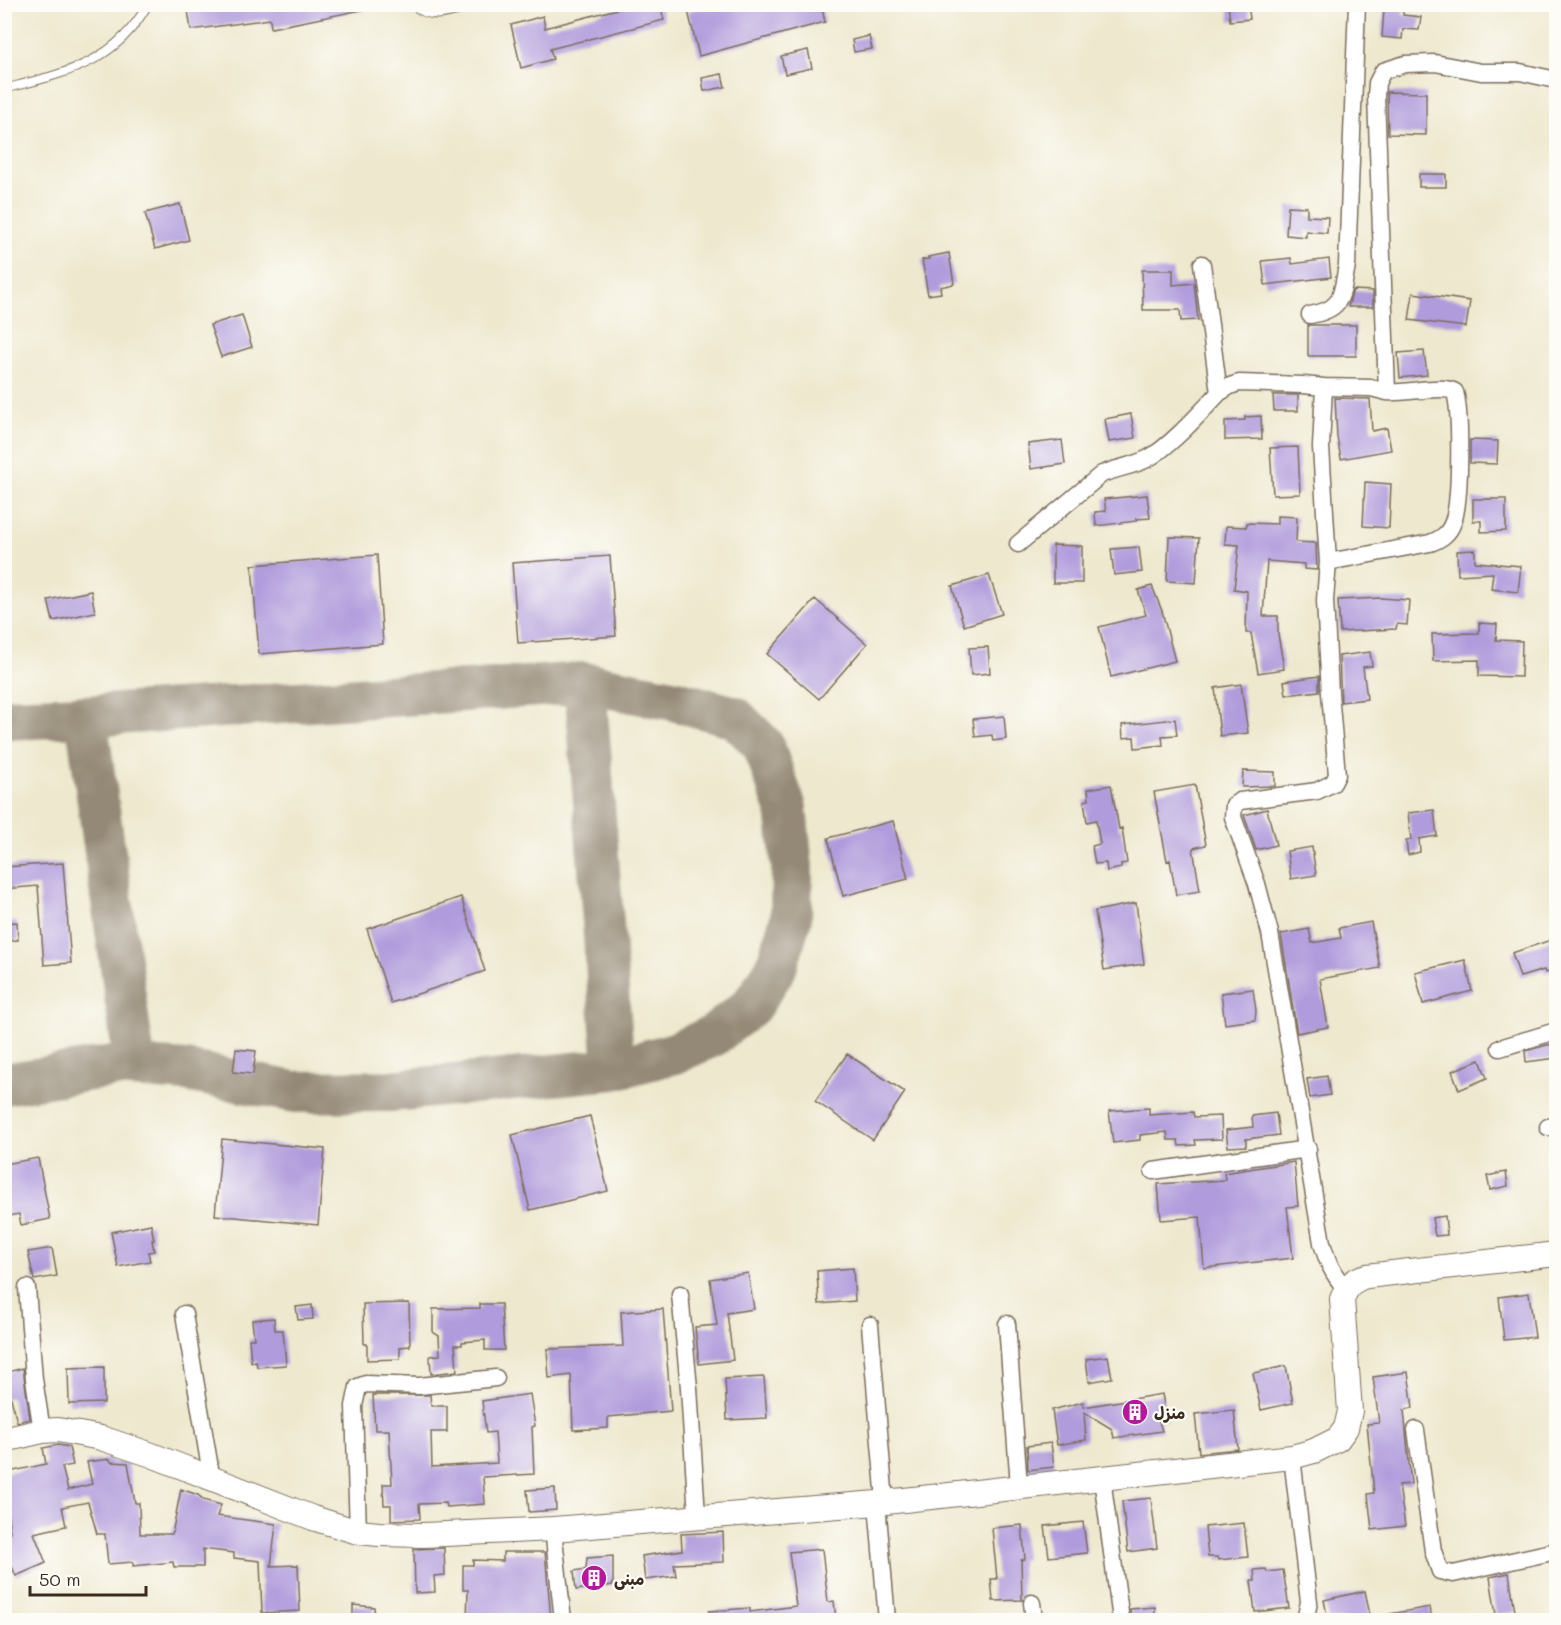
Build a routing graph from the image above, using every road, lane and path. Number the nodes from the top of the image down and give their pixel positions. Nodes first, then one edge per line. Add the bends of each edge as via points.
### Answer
1 (148, 4) edge
2 (413, 4) edge
3 (480, 4) edge
4 (1357, 4) edge
5 (1557, 80) edge
6 (4, 89) edge
7 (1203, 264) dead end
8 (1310, 315) dead end
9 (1324, 387) junction
10 (1387, 392) junction
11 (1219, 393) junction
12 (1018, 544) dead end
13 (1328, 562) junction
14 (1557, 1031) edge
15 (1500, 1048) dead end
16 (1308, 1149) junction
17 (1153, 1171) dead end
18 (1557, 1254) edge
19 (27, 1288) dead end
20 (1346, 1289) junction
21 (680, 1294) dead end
22 (184, 1314) dead end
23 (1007, 1324) dead end
24 (870, 1325) dead end
25 (496, 1378) dead end
26 (1416, 1430) dead end
27 (42, 1431) junction
28 (4, 1440) edge
29 (1292, 1457) junction
30 (1102, 1478) junction
31 (212, 1480) junction
32 (1019, 1486) junction
33 (881, 1502) junction
34 (697, 1516) junction
35 (553, 1528) junction
36 (358, 1532) junction
37 (1557, 1551) edge
38 (1032, 1602) dead end
39 (563, 1620) edge
40 (887, 1620) edge
41 (1034, 1620) edge
42 (1121, 1620) edge
43 (1303, 1620) edge

1 - 6 lane via 125,37 97,58 65,73
2 - 3 lane via 432,16
4 - 8 street via 1347,265 1341,297 1328,312
5 - 10 street via 1435,63 1395,66 1379,77 1376,96
7 - 11 street
9 - 10 street
9 - 11 street via 1239,383
9 - 13 street via 1321,447
10 - 13 street via 1455,392 1459,467 1454,521 1442,538 1430,543
11 - 12 street via 1157,453 1134,465 1102,474
13 - 16 street via 1325,600 1337,775 1333,783 1317,791 1240,801 1232,810 1270,933
14 - 15 street
16 - 17 street
16 - 20 street via 1322,1243 1327,1261
18 - 20 main road via 1367,1276 1354,1280
19 - 27 street
20 - 29 main road via 1341,1306 1350,1420 1338,1438
21 - 34 street
22 - 31 street
23 - 32 street
24 - 33 street
25 - 36 street via 358,1387 354,1406
26 - 37 street via 1433,1551 1440,1571 1453,1574
27 - 28 main road
27 - 31 main road via 101,1438
29 - 30 main road
29 - 43 street via 1308,1602
30 - 32 main road
30 - 42 street
31 - 36 main road
32 - 33 main road
33 - 34 main road
33 - 40 street
34 - 35 main road
35 - 36 main road via 423,1535
35 - 39 street
38 - 41 street

